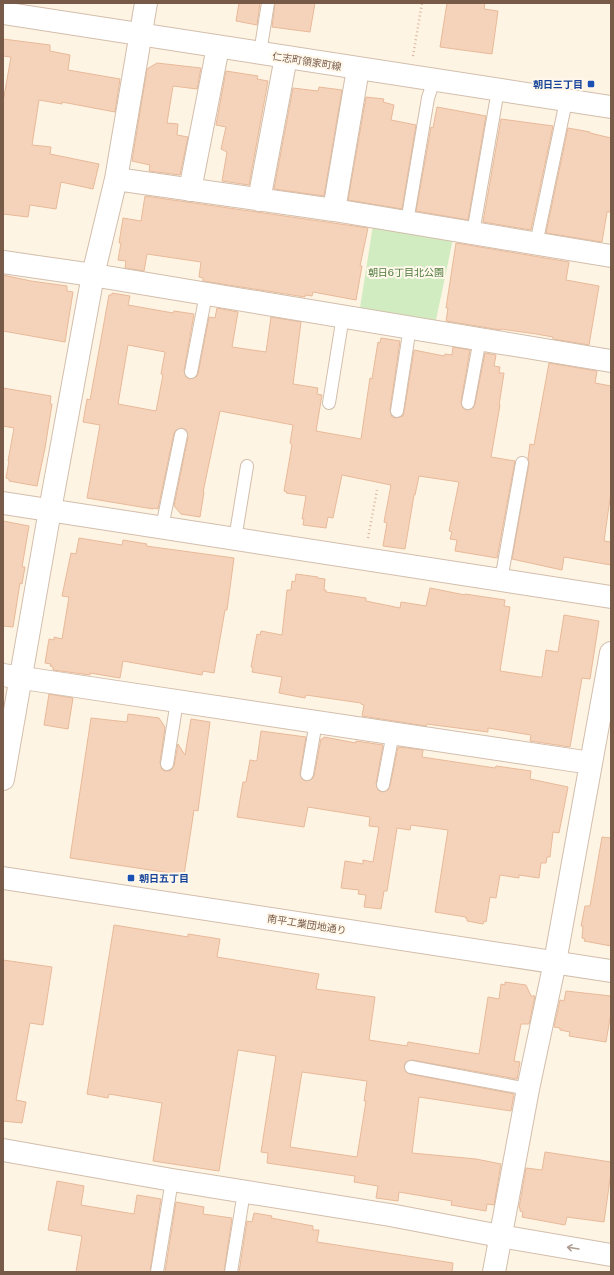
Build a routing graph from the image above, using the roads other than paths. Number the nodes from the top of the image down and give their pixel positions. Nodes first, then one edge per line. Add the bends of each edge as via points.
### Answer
1 (146, 3) edge
2 (268, 3) edge
3 (3, 13) edge
4 (140, 35) junction
5 (218, 47) junction
6 (260, 53) junction
7 (286, 57) junction
8 (358, 68) junction
9 (434, 80) junction
10 (498, 90) junction
11 (566, 101) junction
12 (611, 107) edge
13 (116, 179) junction
14 (190, 190) junction
15 (259, 200) junction
16 (334, 210) junction
17 (407, 222) junction
18 (473, 233) junction
19 (536, 244) junction
20 (611, 256) edge
21 (3, 262) edge
22 (93, 275) junction
23 (206, 294) junction
24 (343, 316) junction
25 (410, 327) junction
26 (480, 339) junction
27 (611, 361) edge
28 (191, 372) dead end
29 (329, 403) dead end
30 (468, 403) dead end
31 (397, 411) dead end
32 (181, 435) dead end
33 (522, 463) dead end
34 (247, 466) dead end
35 (3, 503) edge
36 (50, 510) junction
37 (162, 527) junction
38 (234, 539) junction
39 (501, 580) junction
40 (611, 597) edge
41 (611, 653) edge
42 (12, 676) edge
43 (177, 701) junction
44 (316, 722) junction
45 (393, 733) junction
46 (591, 763) junction
47 (167, 764) dead end
48 (307, 774) dead end
49 (3, 779) edge
50 (383, 785) dead end
51 (3, 878) edge
52 (555, 962) junction
53 (611, 971) edge
54 (411, 1067) dead end
55 (528, 1089) junction
56 (3, 1150) edge
57 (172, 1180) junction
58 (244, 1192) junction
59 (500, 1236) junction
60 (611, 1255) edge
61 (157, 1272) edge
62 (231, 1272) edge
63 (494, 1272) edge

1 - 4 street
2 - 6 lane
3 - 4 street, 仁志町領家町線
4 - 5 street, 仁志町領家町線
4 - 13 street
5 - 6 street, 仁志町領家町線
5 - 14 street
6 - 7 street, 仁志町領家町線
7 - 8 street, 仁志町領家町線
7 - 15 street
8 - 9 street, 仁志町領家町線
8 - 16 street
9 - 10 street, 仁志町領家町線
9 - 17 lane via 428,98
10 - 11 street, 仁志町領家町線
10 - 18 lane
11 - 12 street, 仁志町領家町線
11 - 19 lane
13 - 14 street
13 - 22 street
14 - 15 street
15 - 16 street
16 - 17 street
17 - 18 street
18 - 19 street
19 - 20 street
21 - 22 street
22 - 23 street
22 - 36 street
23 - 24 street
23 - 28 lane
24 - 25 street
24 - 29 lane
25 - 26 street
25 - 31 lane
26 - 27 street
26 - 30 lane
32 - 37 lane
33 - 39 lane
34 - 38 lane
35 - 36 street
36 - 37 street
36 - 42 street
37 - 38 street
38 - 39 street
39 - 40 street
41 - 46 street
42 - 43 street
42 - 49 street
43 - 44 street
43 - 47 lane
44 - 45 street
44 - 48 lane
45 - 46 street
45 - 50 lane
46 - 52 street
51 - 52 street, 南平工業団地通り
52 - 53 street, 南平工業団地通り
52 - 55 street
54 - 55 lane
55 - 59 street
56 - 57 street
57 - 58 street
57 - 61 lane
58 - 59 street
58 - 62 lane
60 -> 59 street
59 - 63 street

